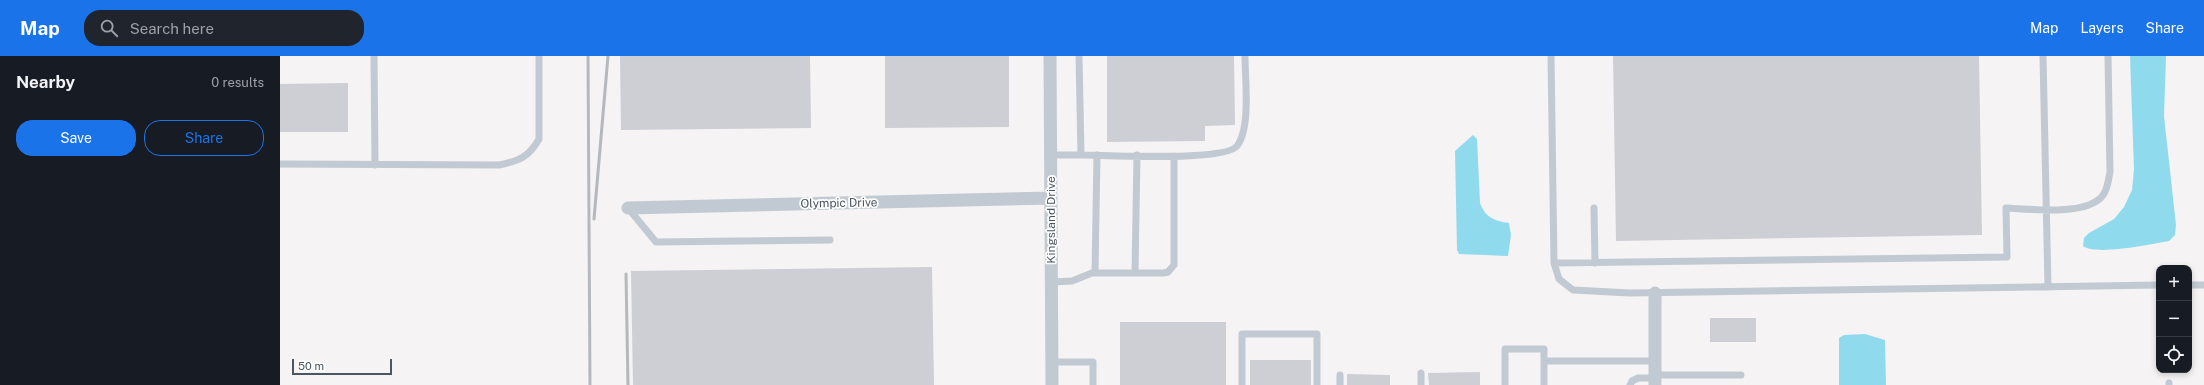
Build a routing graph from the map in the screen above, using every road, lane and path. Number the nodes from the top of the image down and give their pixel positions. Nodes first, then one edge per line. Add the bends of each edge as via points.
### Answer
1 (374, 56) edge
2 (540, 56) edge
3 (1050, 56) edge
4 (1079, 56) edge
5 (1245, 56) edge
6 (1551, 56) edge
7 (2043, 56) edge
8 (2108, 56) edge
9 (1051, 155) junction
10 (1081, 155) junction
11 (1097, 155) junction
12 (1137, 155) junction
13 (1174, 156) junction
14 (280, 164) edge
15 (375, 165) junction
16 (1051, 198) junction
17 (628, 208) joint
18 (1594, 208) dead end
19 (2046, 209) junction
20 (830, 240) dead end
21 (1554, 263) junction
22 (1595, 263) junction
23 (1095, 273) junction
24 (1135, 273) junction
25 (1052, 282) junction
26 (2192, 285) edge
27 (2204, 285) edge
28 (2156, 286) edge
29 (2048, 287) junction
30 (1655, 293) junction
31 (1544, 361) junction
32 (1655, 361) junction
33 (1052, 362) junction
34 (1421, 373) dead end
35 (1340, 374) dead end
36 (1741, 375) dead end
37 (1655, 379) edge
38 (1052, 385) edge
39 (1093, 385) edge
40 (1242, 385) edge
41 (1317, 385) edge
42 (1340, 385) edge
43 (1421, 385) edge
44 (1505, 385) edge
45 (1544, 385) edge
46 (1630, 385) edge

1 - 15 lane
2 - 15 lane via 539,139 533,151 517,161 499,165
3 - 9 street, Kingsland Drive
4 - 10 lane
5 - 13 lane via 1245,129 1237,147 1225,153
6 - 21 lane
7 - 19 lane
8 - 19 lane via 2110,172 2106,189 2099,200 2087,206
9 - 10 lane
9 - 16 street, Kingsland Drive
10 - 11 lane
11 - 12 lane
11 - 23 lane
12 - 13 lane
12 - 24 lane
13 - 24 lane via 1174,265 1164,273
14 - 15 lane
16 - 17 street, Olympic Drive
16 - 25 street, Kingsland Drive
17 - 20 lane via 656,242
18 - 22 lane
19 - 22 lane via 2006,208 2007,257
19 - 29 lane
21 - 22 lane
21 - 30 lane via 1559,279 1573,290
23 - 24 lane
23 - 25 lane via 1072,281
25 - 33 street, Kingsland Drive
26 - 27 lane
28 - 29 lane
29 - 30 lane
30 - 32 street
31 - 32 lane
31 - 44 lane via 1544,349 1505,349
31 - 45 lane
32 - 37 street
33 - 38 street, Kingsland Drive
33 - 39 lane via 1093,362
34 - 43 lane
35 - 42 lane
36 - 37 lane
37 - 46 lane via 1638,378
40 - 41 lane via 1242,334 1317,334

